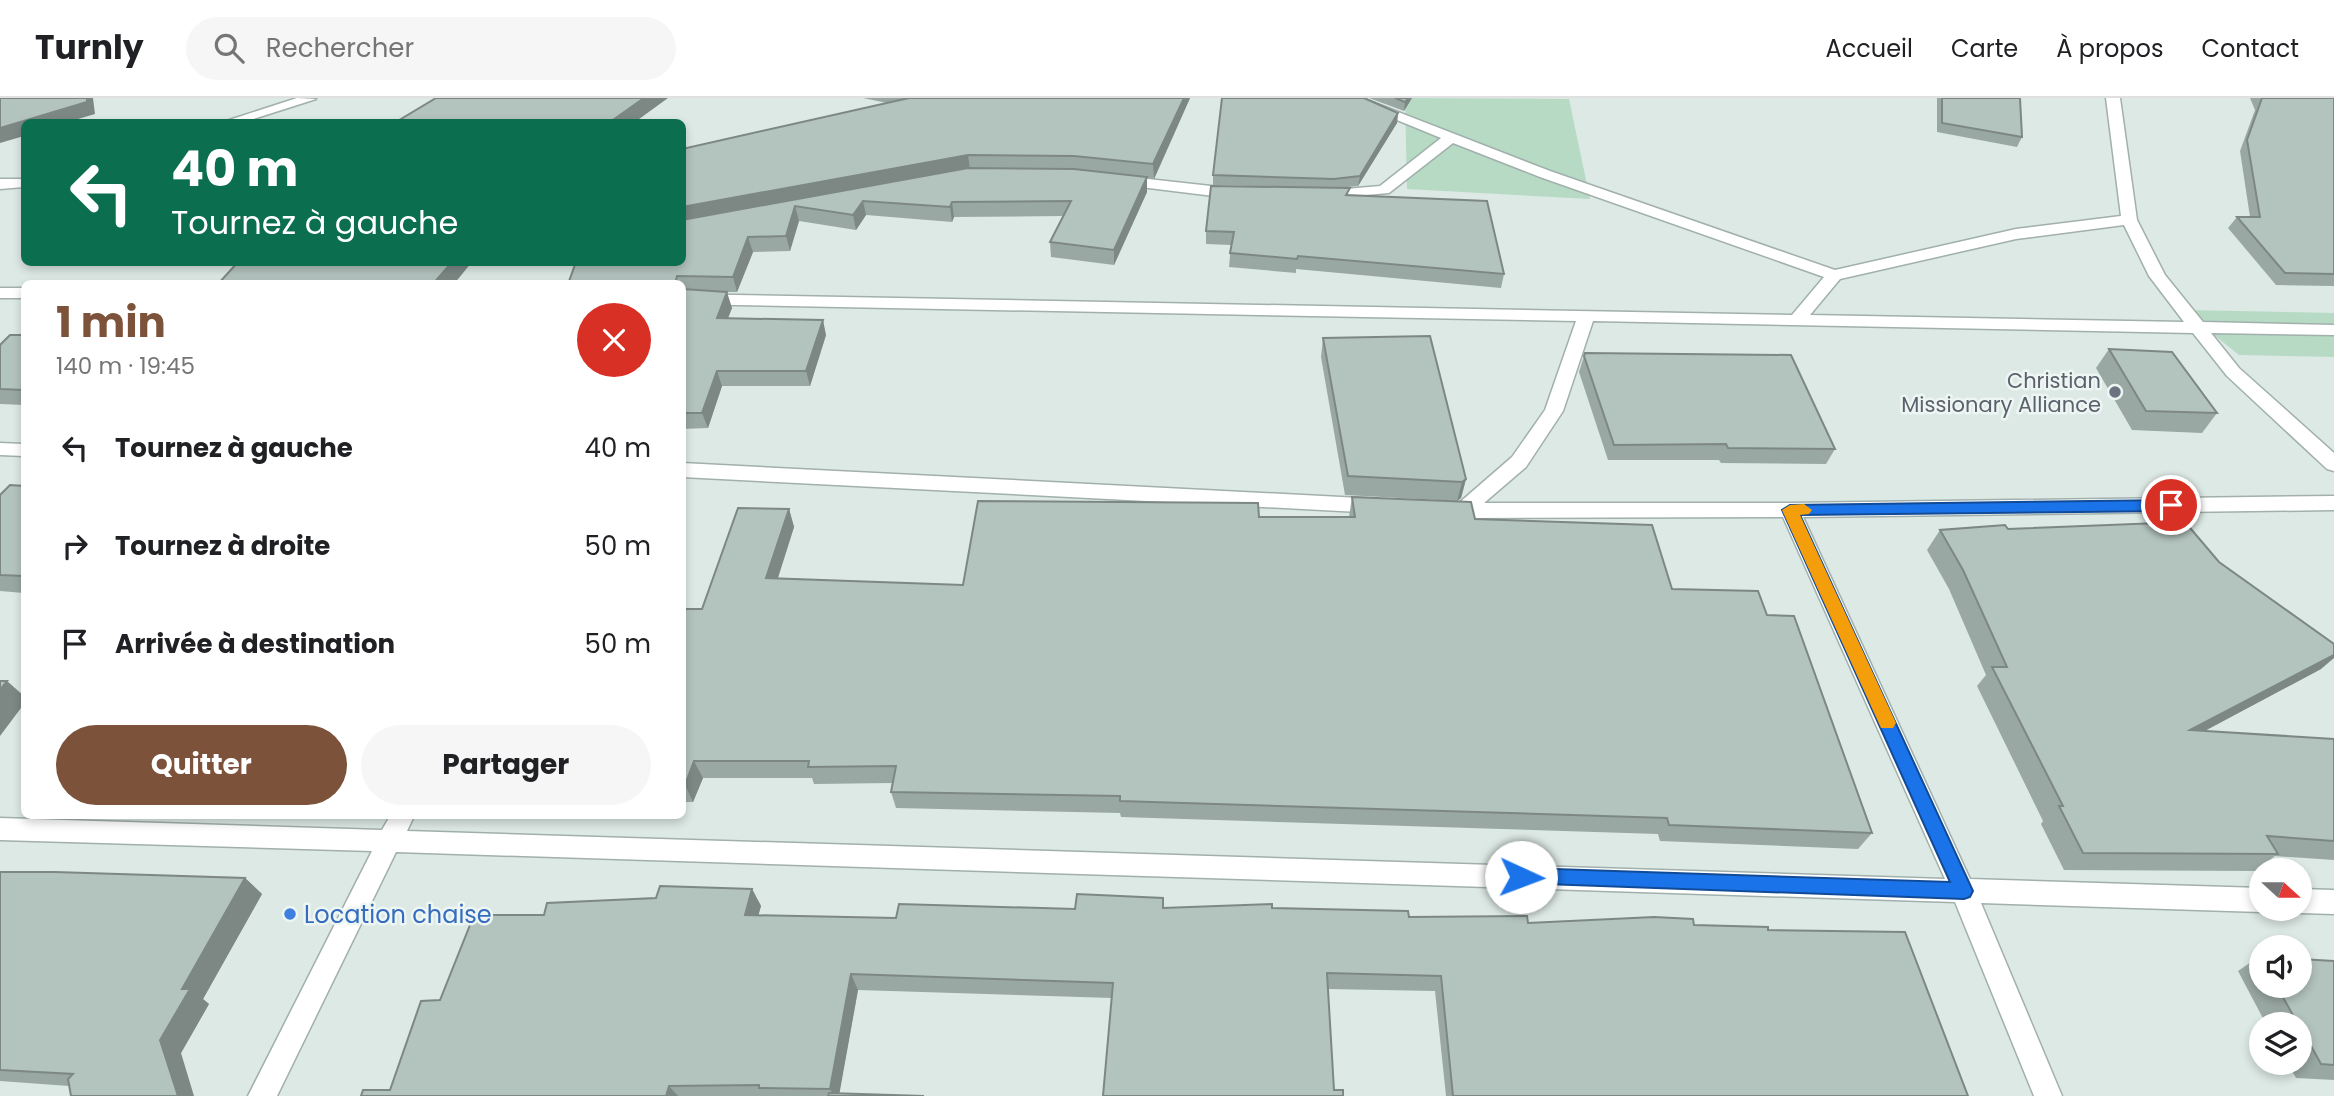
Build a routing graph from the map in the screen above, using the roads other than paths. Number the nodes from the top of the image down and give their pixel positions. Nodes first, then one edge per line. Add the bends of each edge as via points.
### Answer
1 (1350, 98) edge
2 (2113, 98) edge
3 (309, 99) edge
4 (240, 119) edge
5 (1450, 138) junction
6 (1101, 180) edge
7 (21, 183) edge
8 (0, 184) edge
9 (1255, 195) edge
10 (1307, 196) edge
11 (2129, 220) junction
12 (1834, 275) junction
13 (0, 293) edge
14 (21, 293) edge
15 (686, 299) edge
16 (1586, 318) junction
17 (1796, 321) junction
18 (2200, 329) junction
19 (2334, 330) edge
20 (0, 449) edge
21 (21, 450) edge
22 (2334, 464) edge
23 (686, 470) edge
24 (2334, 503) edge
25 (1392, 507) edge
26 (1420, 509) edge
27 (1790, 510) junction
28 (1462, 511) junction
29 (400, 819) edge
30 (0, 829) edge
31 (389, 841) junction
32 (1964, 891) junction
33 (2249, 900) edge
34 (2312, 901) edge
35 (2334, 902) edge
36 (262, 1096) edge
37 (2048, 1096) edge

1 - 5 street
2 - 11 street
3 - 4 street
5 - 10 street via 1384,190
5 - 12 street
6 - 9 street
7 - 8 street
11 - 12 street via 2016,234
11 - 18 street via 2157,276
12 - 17 street
13 - 14 street
15 - 16 street
16 - 17 street
16 - 28 street via 1554,411 1519,462
17 - 18 street
18 - 19 street
18 - 22 street via 2233,372
20 - 21 street
23 - 25 street
24 - 27 street
26 - 28 street
27 - 28 street
27 - 32 street
29 - 31 street
30 - 31 street
31 - 32 street
31 - 36 street
32 - 33 street
32 - 37 street
34 - 35 street

